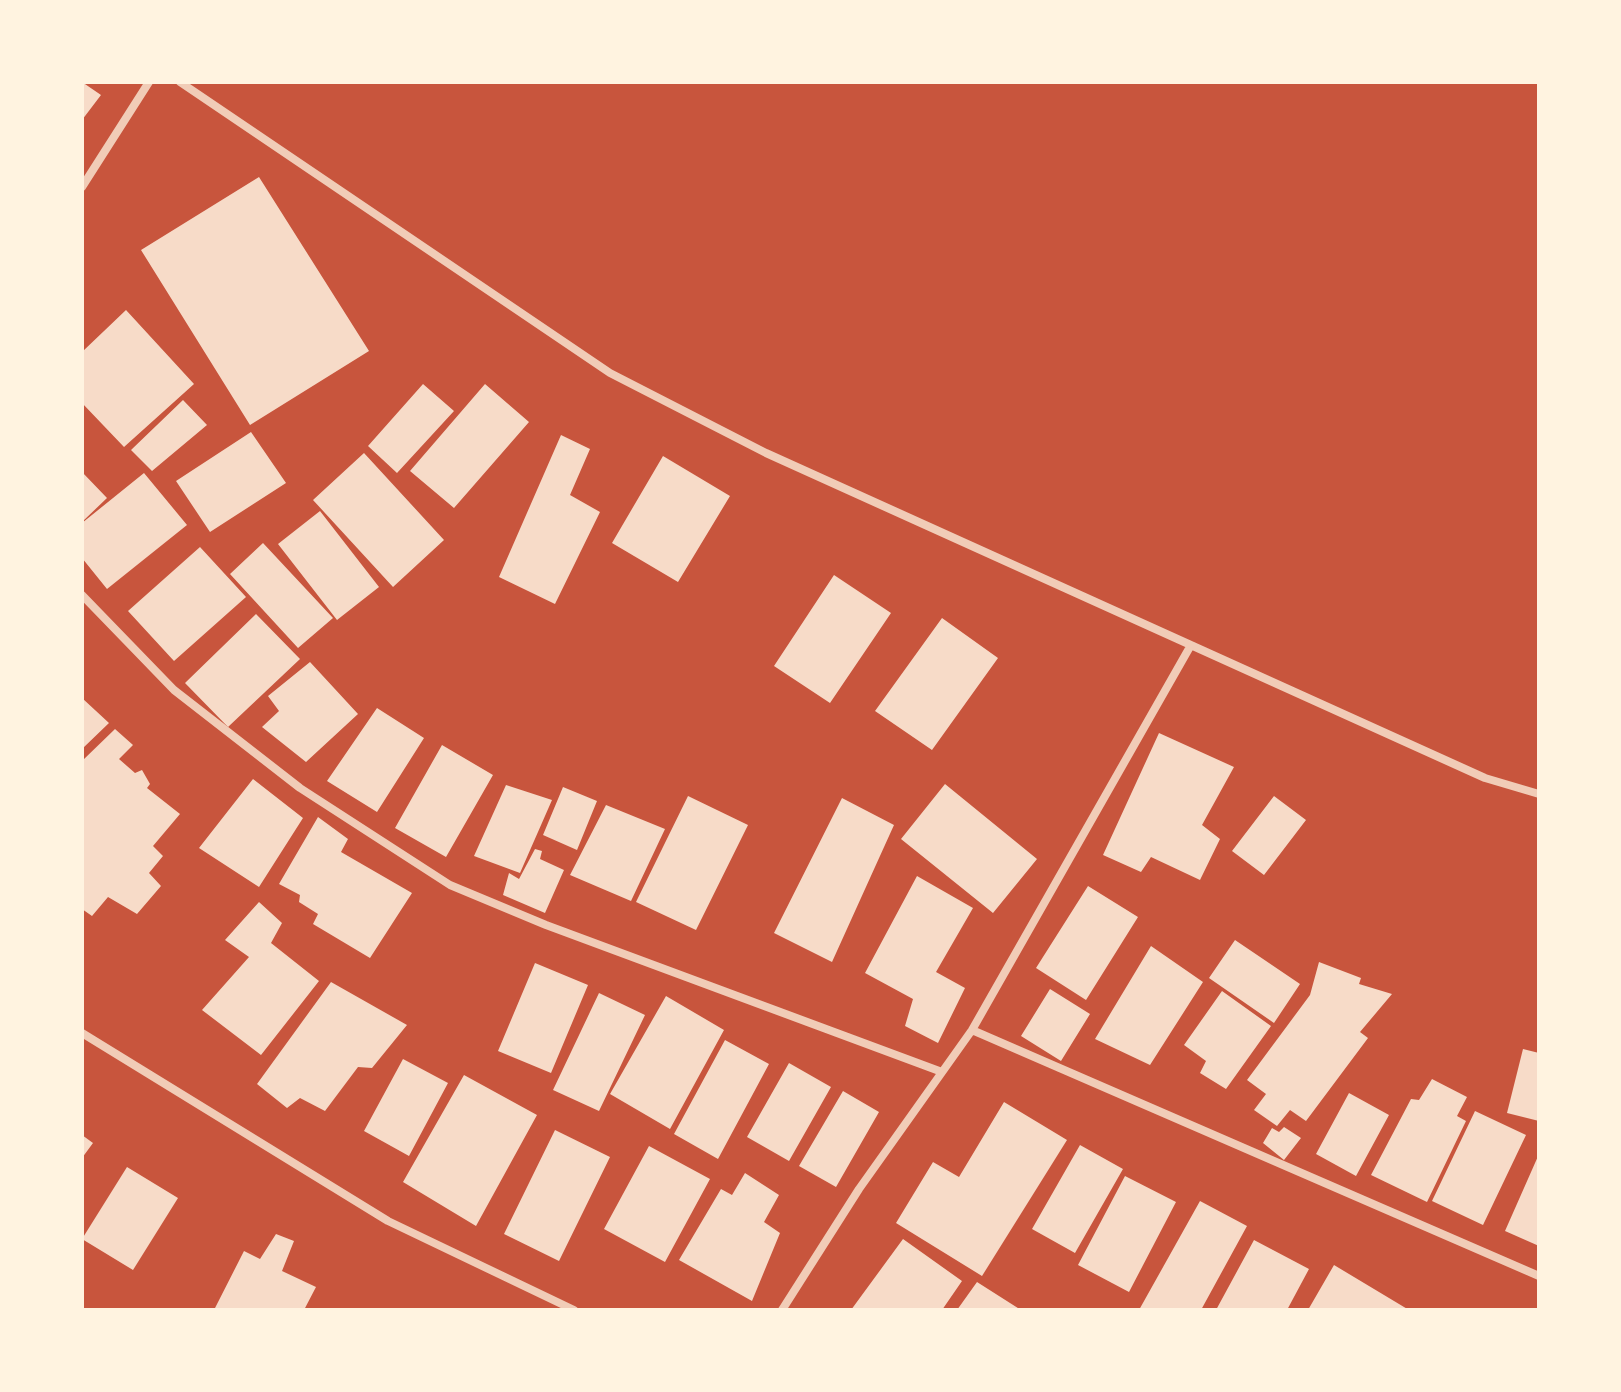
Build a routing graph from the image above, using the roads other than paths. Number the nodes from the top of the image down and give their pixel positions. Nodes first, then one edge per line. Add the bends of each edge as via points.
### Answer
1 (149, 82) edge
2 (180, 82) edge
3 (82, 187) edge
4 (82, 595) edge
5 (1191, 645) junction
6 (1539, 794) edge
7 (972, 1030) junction
8 (82, 1033) edge
9 (942, 1072) junction
10 (1539, 1276) edge
11 (574, 1310) edge
12 (782, 1310) edge

1 - 3 street
2 - 5 street via 610,373 766,453
4 - 9 street via 174,690 300,788 450,885
5 - 6 street via 1485,778
5 - 7 street
7 - 9 street
7 - 10 street
8 - 11 street via 388,1221
9 - 12 street

